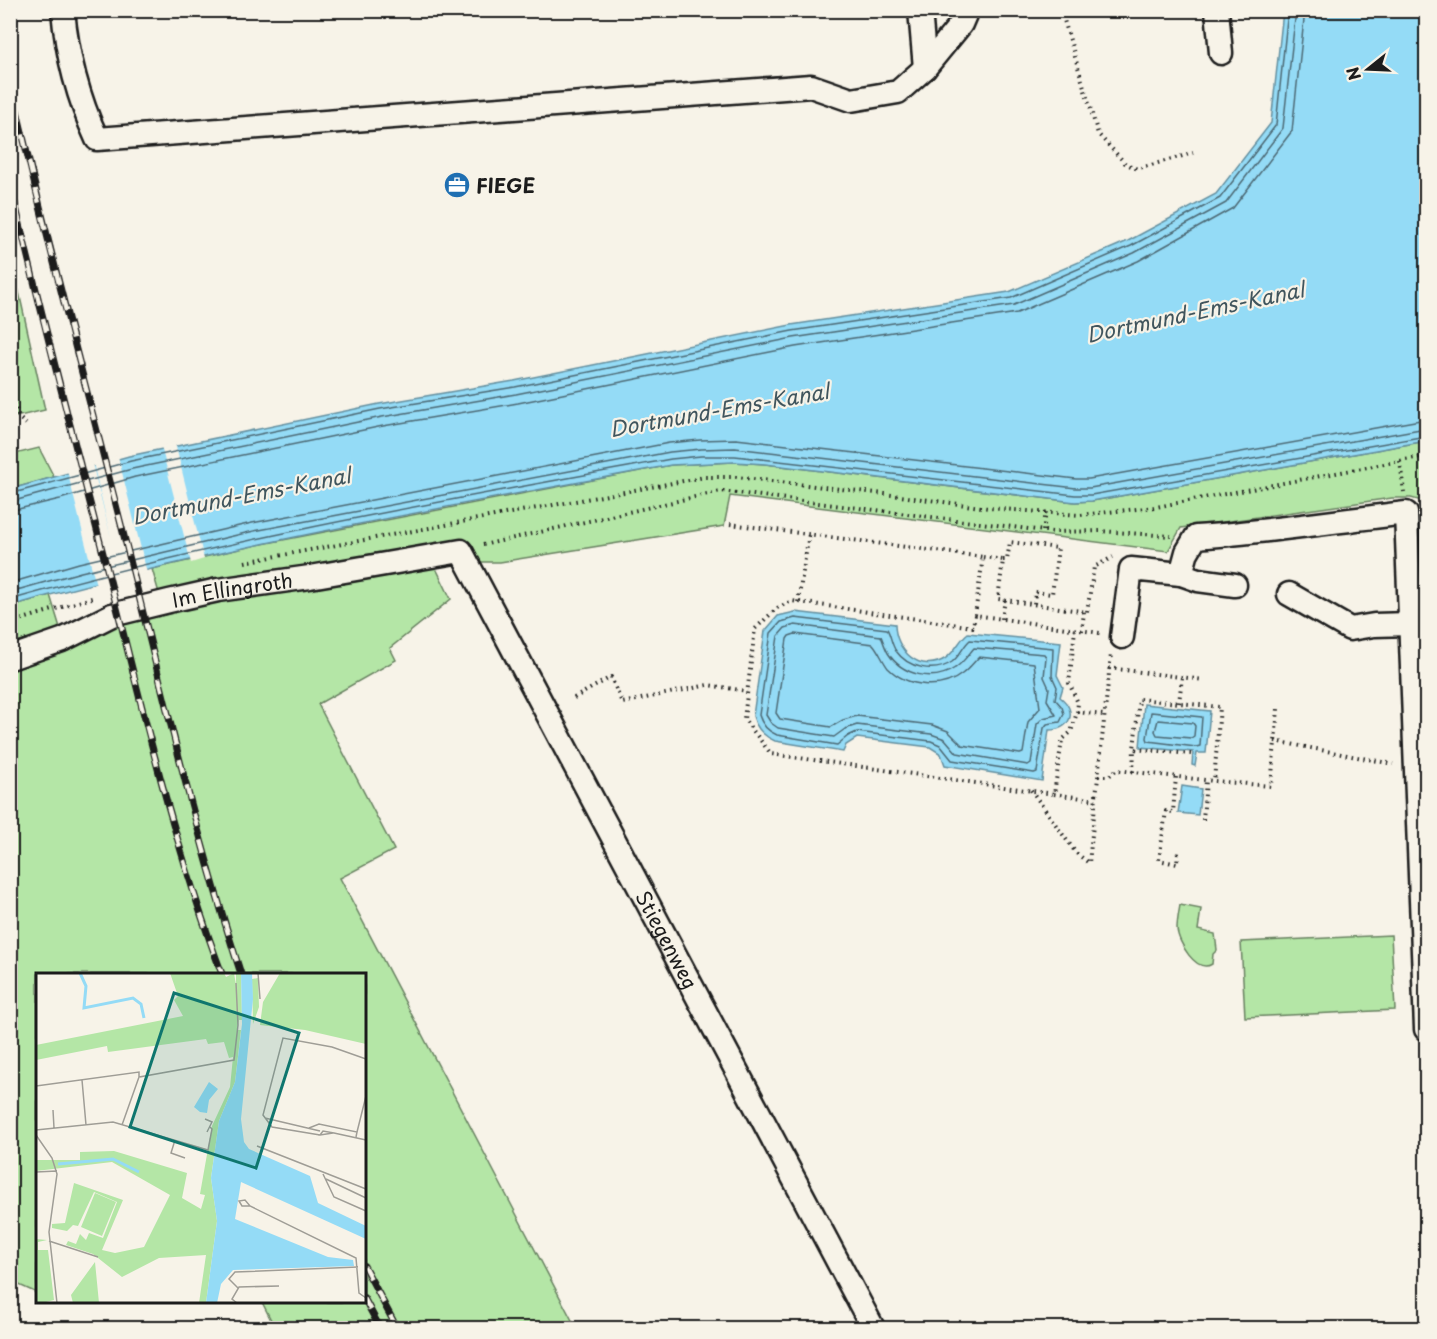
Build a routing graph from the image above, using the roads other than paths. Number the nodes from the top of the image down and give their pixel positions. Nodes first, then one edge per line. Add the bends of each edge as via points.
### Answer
1 (63, 10) edge
2 (920, 10) edge
3 (967, 10) edge
4 (1217, 10) edge
5 (1221, 53) dead end
6 (925, 68) junction
7 (461, 550) joint
8 (1181, 574) junction
9 (1235, 585) dead end
10 (1289, 594) dead end
11 (1410, 619) junction
12 (1117, 641) road end
13 (10, 658) edge
14 (1423, 864) edge
15 (1426, 1029) edge
16 (873, 1329) edge

1 - 6 street via 66,45 84,111 97,139 811,86 851,100 898,92
2 - 6 street
3 - 6 street via 961,24
4 - 5 street
7 - 13 street, Im Ellingroth via 169,601 112,615 62,640
7 - 16 street, Stiegenweg
8 - 9 street
8 - 11 street via 1196,537 1407,513
8 - 12 street via 1131,569
10 - 11 street via 1350,629
11 - 14 street
14 - 15 street

